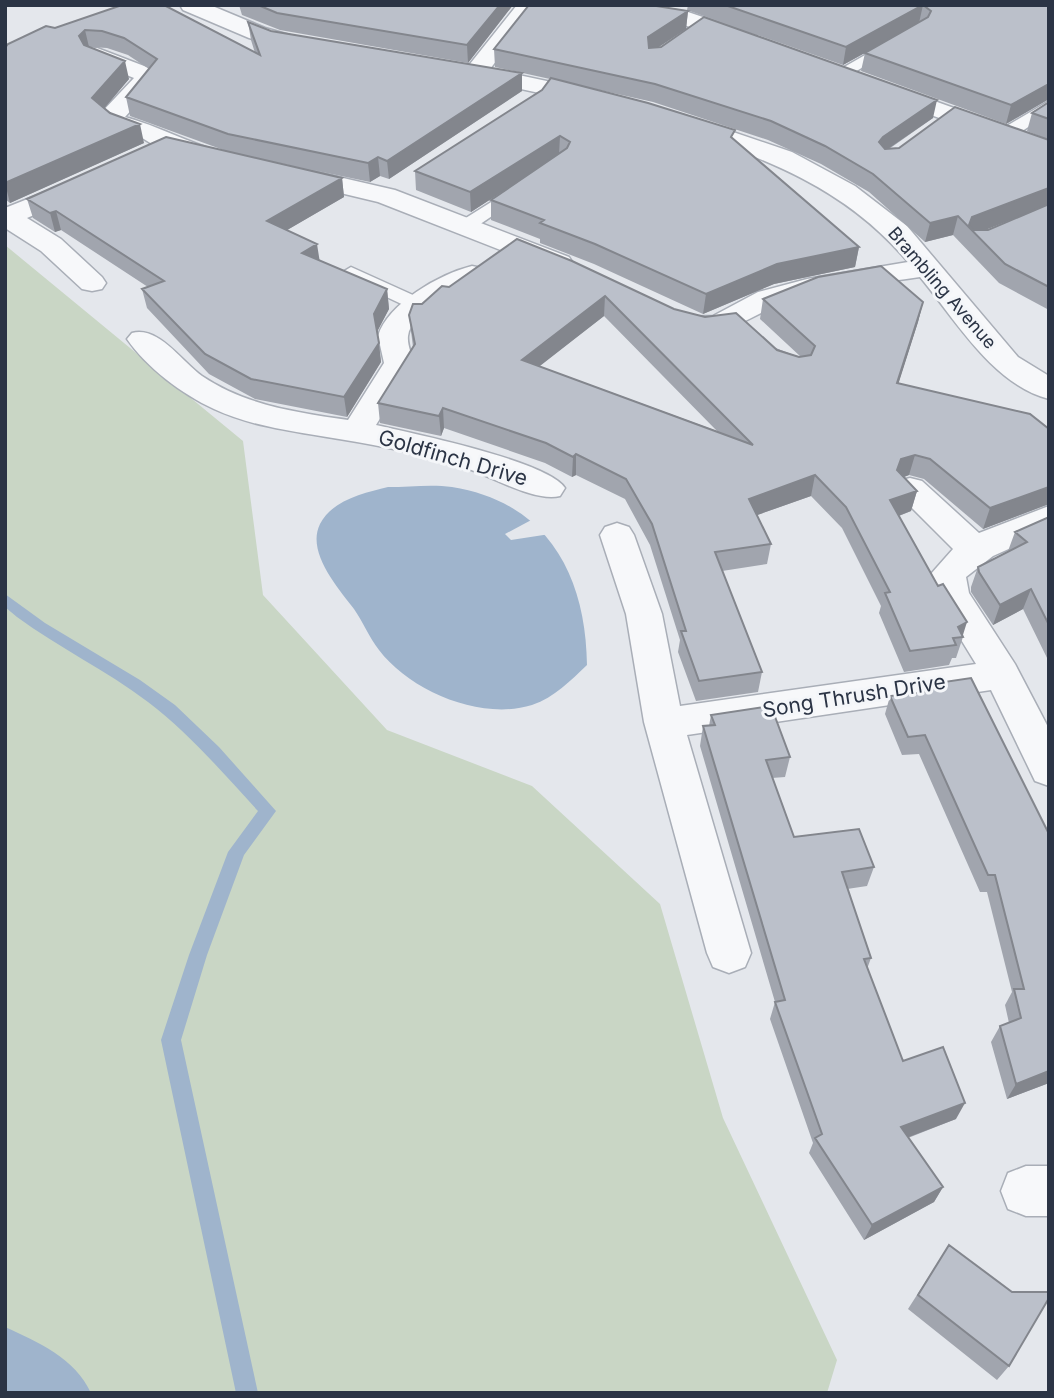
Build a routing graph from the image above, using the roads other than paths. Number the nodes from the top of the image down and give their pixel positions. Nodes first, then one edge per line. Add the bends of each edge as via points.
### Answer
1 (191, 5) edge
2 (528, 5) edge
3 (592, 5) edge
4 (687, 19) edge
5 (907, 35) edge
6 (319, 48) edge
7 (769, 48) edge
8 (97, 55) edge
9 (817, 66) edge
10 (451, 67) edge
11 (477, 72) junction
12 (840, 75) junction
13 (545, 86) junction
14 (613, 102) edge
15 (525, 105) edge
16 (1049, 106) edge
17 (658, 114) edge
18 (951, 114) junction
19 (930, 130) edge
20 (1006, 134) junction
21 (169, 144) junction
22 (1049, 151) edge
23 (141, 156) edge
24 (412, 176) dead end
25 (536, 178) edge
26 (97, 179) edge
27 (386, 196) junction
28 (6, 216) edge
29 (467, 226) junction
30 (514, 245) junction
31 (927, 268) junction
32 (583, 272) edge
33 (351, 273) edge
34 (92, 283) dead end
35 (417, 304) junction
36 (671, 316) edge
37 (142, 339) dead end
38 (1049, 390) edge
39 (356, 432) junction
40 (548, 488) dead end
41 (910, 489) edge
42 (1049, 517) edge
43 (617, 535) dead end
44 (976, 550) junction
45 (1002, 674) junction
46 (664, 722) junction
47 (1048, 768) edge
48 (729, 953) dead end

1 - 6 street via 274,39
2 - 11 street
3 - 4 street
4 - 7 street
5 - 12 lane
8 - 21 street via 147,79 116,108 111,115 116,122 148,131
9 - 12 street
10 - 11 street
11 - 13 street
12 - 18 street
13 - 14 street
13 - 15 street
16 - 20 lane
17 - 31 street, Brambling Avenue via 738,139 814,173 897,232
18 - 19 lane
18 - 20 street
20 - 22 street
21 - 23 street
21 - 27 street
24 - 27 street
25 - 29 lane
26 - 28 street
27 - 29 street
28 - 34 street via 51,245
29 - 30 street
30 - 32 street
30 - 35 street, Goldfinch Drive
31 - 36 street via 840,281 766,299 747,326 703,326
31 - 38 street, Brambling Avenue via 1007,363
33 - 35 lane
35 - 39 street, Goldfinch Drive via 399,318 393,335 399,363
37 - 39 street, Goldfinch Drive via 171,369 236,407 275,419
39 - 40 street, Goldfinch Drive via 505,470
41 - 44 street
42 - 44 street
43 - 46 street via 643,614
44 - 45 street via 958,561 948,575 951,594
45 - 46 street, Song Thrush Drive via 711,719
45 - 47 street
46 - 48 street

